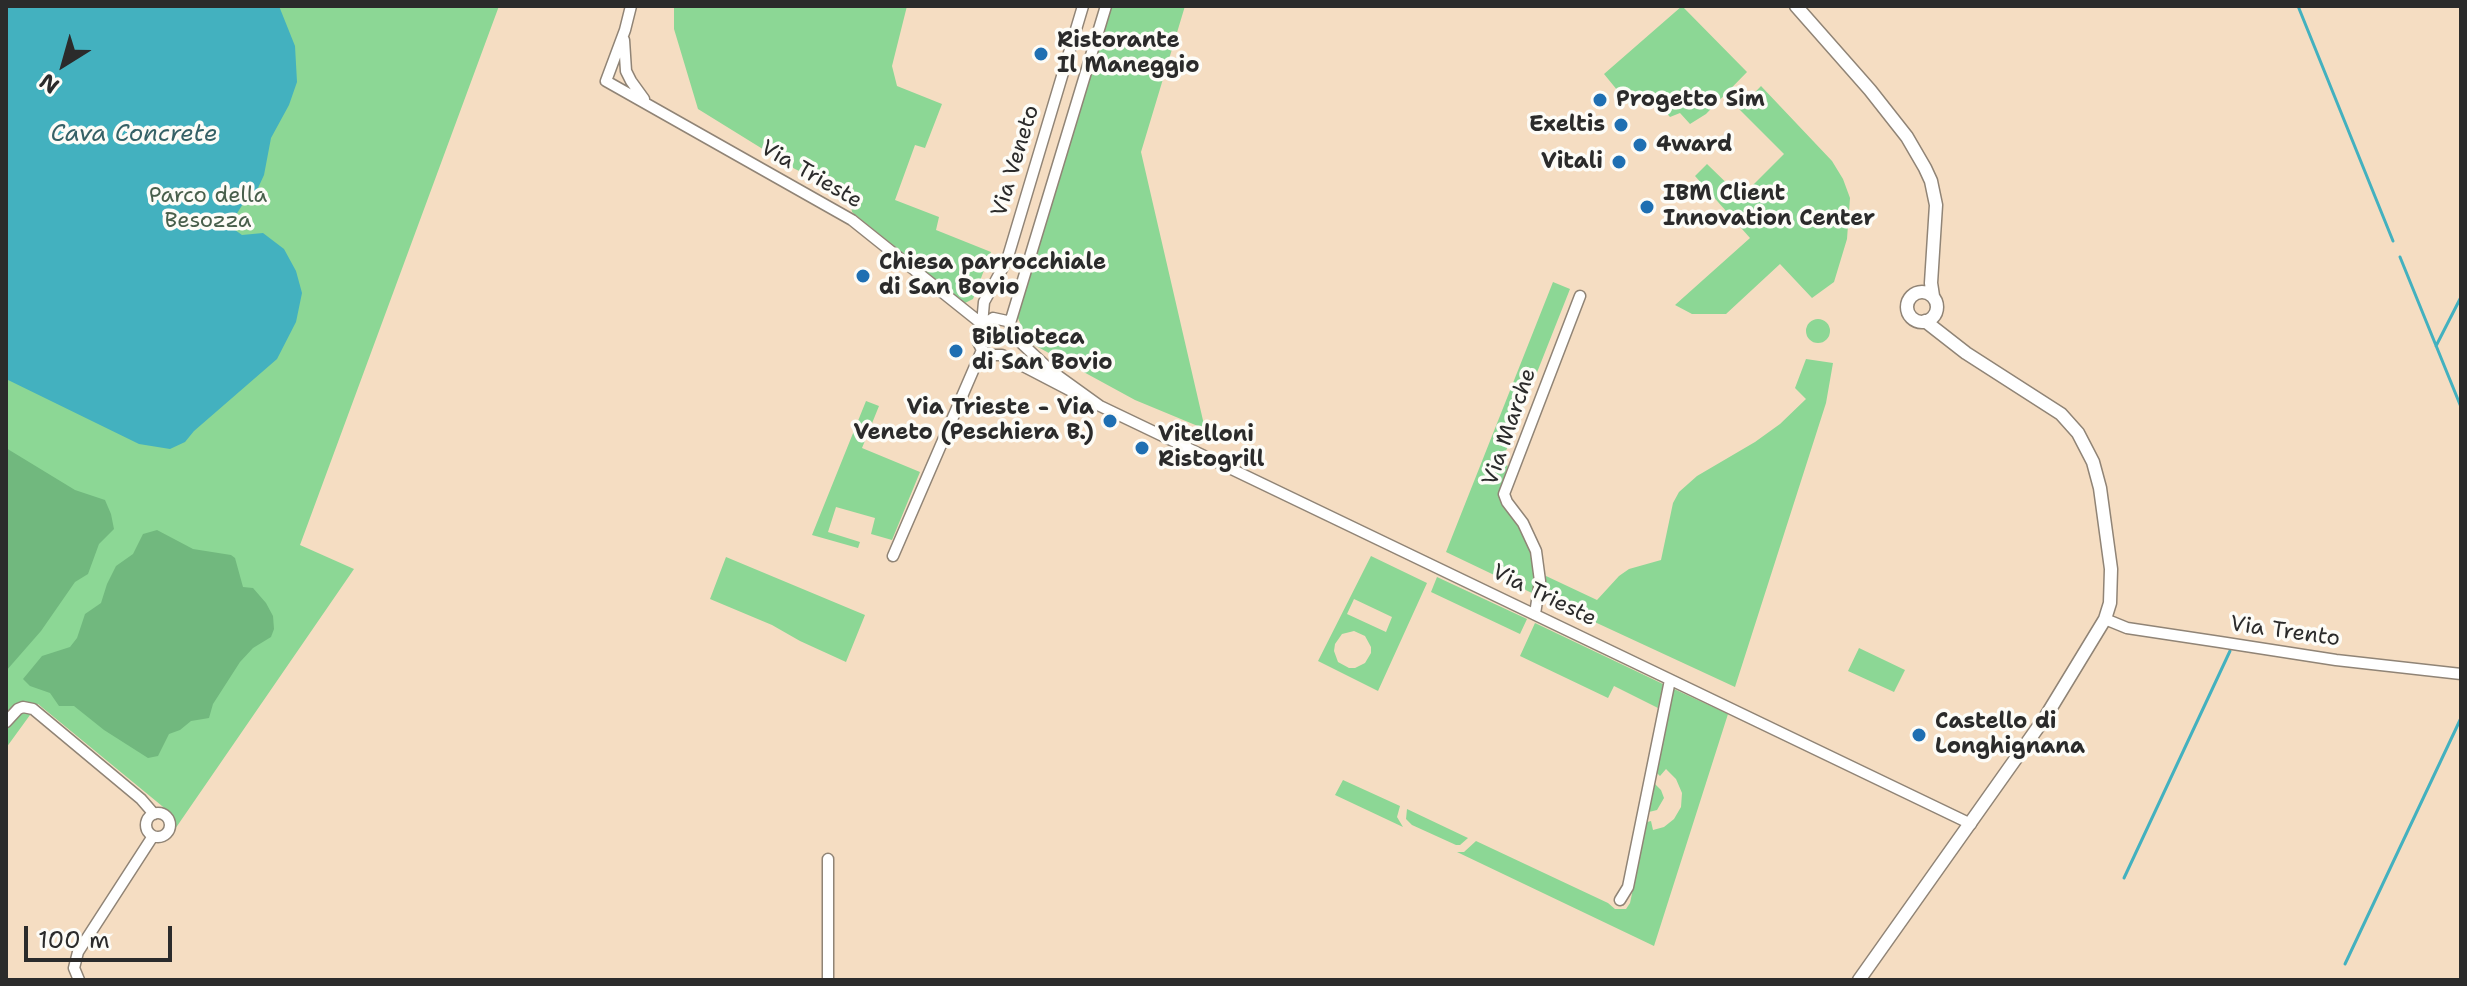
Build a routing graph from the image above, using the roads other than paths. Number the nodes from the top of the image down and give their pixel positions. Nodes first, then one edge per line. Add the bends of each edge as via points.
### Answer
1 (631, 6) edge
2 (1083, 6) edge
3 (1106, 6) edge
4 (1796, 6) edge
5 (625, 30) junction
6 (650, 106) junction
7 (1932, 267) junction
8 (1919, 292) junction
9 (1580, 296) dead end
10 (1933, 296) junction
11 (1930, 318) junction
12 (1010, 323) junction
13 (982, 324) junction
14 (1016, 338) junction
15 (982, 350) junction
16 (1002, 355) junction
17 (1100, 406) junction
18 (893, 556) dead end
19 (1535, 614) junction
20 (2105, 619) junction
21 (2461, 674) edge
22 (1670, 680) junction
23 (6, 722) edge
24 (154, 814) junction
25 (1971, 824) junction
26 (153, 836) junction
27 (828, 859) dead end
28 (1620, 900) dead end
29 (79, 980) edge
30 (828, 980) edge
31 (1859, 980) edge

1 - 5 street
2 - 13 street, Via Veneto via 1007,260 984,302
3 - 12 street, Via Veneto
4 - 7 street via 1870,90 1925,168 1936,205
5 - 6 street via 626,71
5 - 6 street, Via Trieste via 606,81
6 - 13 street, Via Trieste via 852,220
7 - 8 street
7 - 10 street
8 - 10 street
8 - 11 street via 1910,298 1908,308 1915,319
9 - 19 street, Via Marche via 1504,494 1536,551 1540,581
10 - 11 street via 1937,306
11 - 20 street via 1966,353 2061,414 2084,443 2097,474 2109,549 2111,590
12 - 13 street via 995,318
12 - 14 street
13 - 15 street via 977,336
14 - 16 street
14 - 17 street
15 - 16 street
15 - 18 street
16 - 17 street
17 - 19 street, Via Trieste
19 - 22 street, Via Trieste
20 - 21 street, Via Trento via 2127,628
20 - 25 street
22 - 25 street, Via Trieste
22 - 28 street via 1628,887
23 - 24 street via 18,709 33,709
24 - 26 street via 147,823
24 - 26 street via 167,817 170,826 163,836
25 - 31 street
26 - 29 street via 78,952 74,968
27 - 30 street

